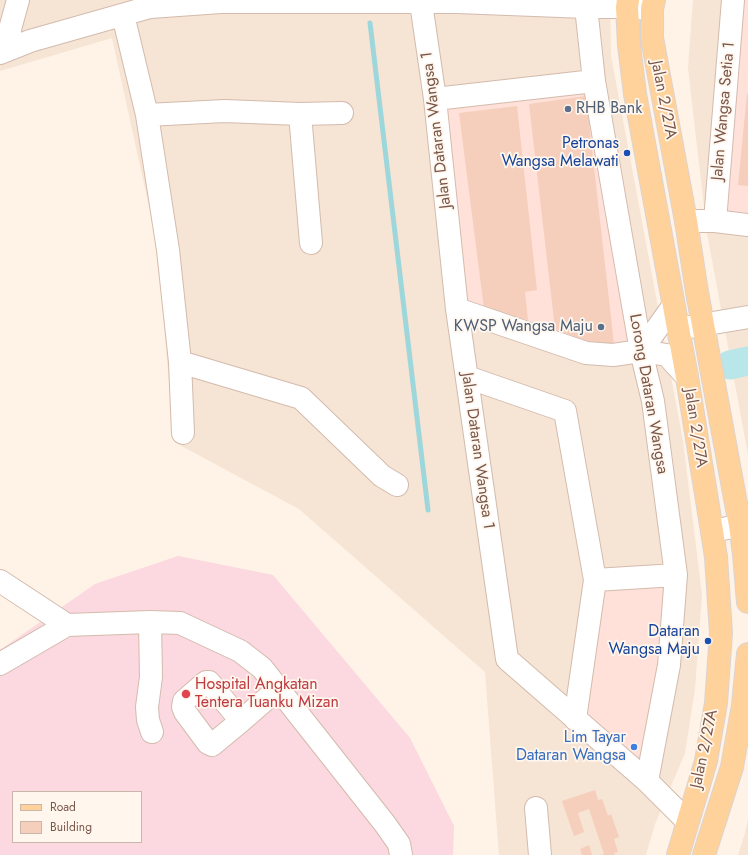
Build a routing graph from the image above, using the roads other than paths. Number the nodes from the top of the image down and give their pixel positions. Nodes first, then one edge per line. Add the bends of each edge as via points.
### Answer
1 (733, 0) edge
2 (342, 1) edge
3 (421, 2) junction
4 (628, 3) edge
5 (653, 5) edge
6 (586, 7) junction
7 (10, 10) edge
8 (123, 15) junction
9 (5, 51) edge
10 (594, 81) junction
11 (435, 99) junction
12 (342, 113) dead end
13 (300, 114) junction
14 (147, 115) junction
15 (686, 221) junction
16 (715, 222) junction
17 (748, 225) edge
18 (311, 243) dead end
19 (673, 306) junction
20 (457, 309) junction
21 (748, 317) edge
22 (704, 324) junction
23 (678, 329) junction
24 (641, 351) junction
25 (180, 362) junction
26 (467, 377) junction
27 (686, 377) junction
28 (183, 433) dead end
29 (397, 485) dead end
30 (744, 525) edge
31 (712, 531) junction
32 (676, 574) junction
33 (595, 580) junction
34 (0, 581) edge
35 (748, 602) edge
36 (150, 622) junction
37 (67, 625) junction
38 (748, 654) edge
39 (0, 664) edge
40 (279, 688) junction
41 (575, 719) junction
42 (242, 721) dead end
43 (152, 732) dead end
44 (647, 781) junction
45 (536, 808) dead end
46 (688, 821) junction
47 (401, 855) edge
48 (540, 855) edge
49 (678, 855) edge
50 (704, 855) edge

1 - 16 street, Jalan Wangsa Setia 1
2 - 3 street
2 - 8 street via 221,2 150,7
3 - 6 street
3 - 11 street, Jalan Dataran Wangsa 1
4 - 5 street
4 - 6 street
4 - 19 main road, Jalan 2/27A via 629,45 635,94
5 - 15 main road, Jalan 2/27A via 652,38
6 - 10 street, Lorong Dataran Wangsa
7 - 9 street via 10,29
8 - 9 street via 30,41
8 - 14 street
10 - 11 street
10 - 24 street, Lorong Dataran Wangsa
11 - 20 street, Jalan Dataran Wangsa 1
12 - 13 street
13 - 14 street via 225,111
13 - 18 street
14 - 25 street via 168,250
15 - 16 street
15 - 22 main road, Jalan 2/27A
16 - 17 street
19 - 23 main road, Jalan 2/27A
19 - 24 street
20 - 24 street via 586,353 613,355
20 - 26 street, Jalan Dataran Wangsa 1
21 - 22 street
22 - 23 street
22 - 30 main road, Jalan 2/27A
23 - 27 main road, Jalan 2/27A
24 - 27 street via 667,355
24 - 32 street, Lorong Dataran Wangsa via 653,401
25 - 28 street
25 - 29 street via 301,398 382,476
26 - 33 street via 565,411
26 - 41 street, Jalan Dataran Wangsa 1 via 507,659
27 - 31 main road, Jalan 2/27A
30 - 31 street
30 - 35 main road, Jalan 2/27A
31 - 46 main road, Jalan 2/27A via 721,633 716,703 706,761
32 - 33 street
32 - 44 street, Lorong Dataran Wangsa via 669,665
33 - 41 street
34 - 37 street
36 - 37 street
36 - 40 street via 180,623 240,651 262,668
36 - 43 street via 151,677 147,707
37 - 39 street
38 - 50 main road, Jalan 2/27A via 743,705 732,767
40 - 42 street
40 - 47 street via 399,844
41 - 44 street, Jalan Dataran Wangsa 1
44 - 46 street, Jalan Dataran Wangsa 1
45 - 48 street
46 - 49 main road, Jalan 2/27A

